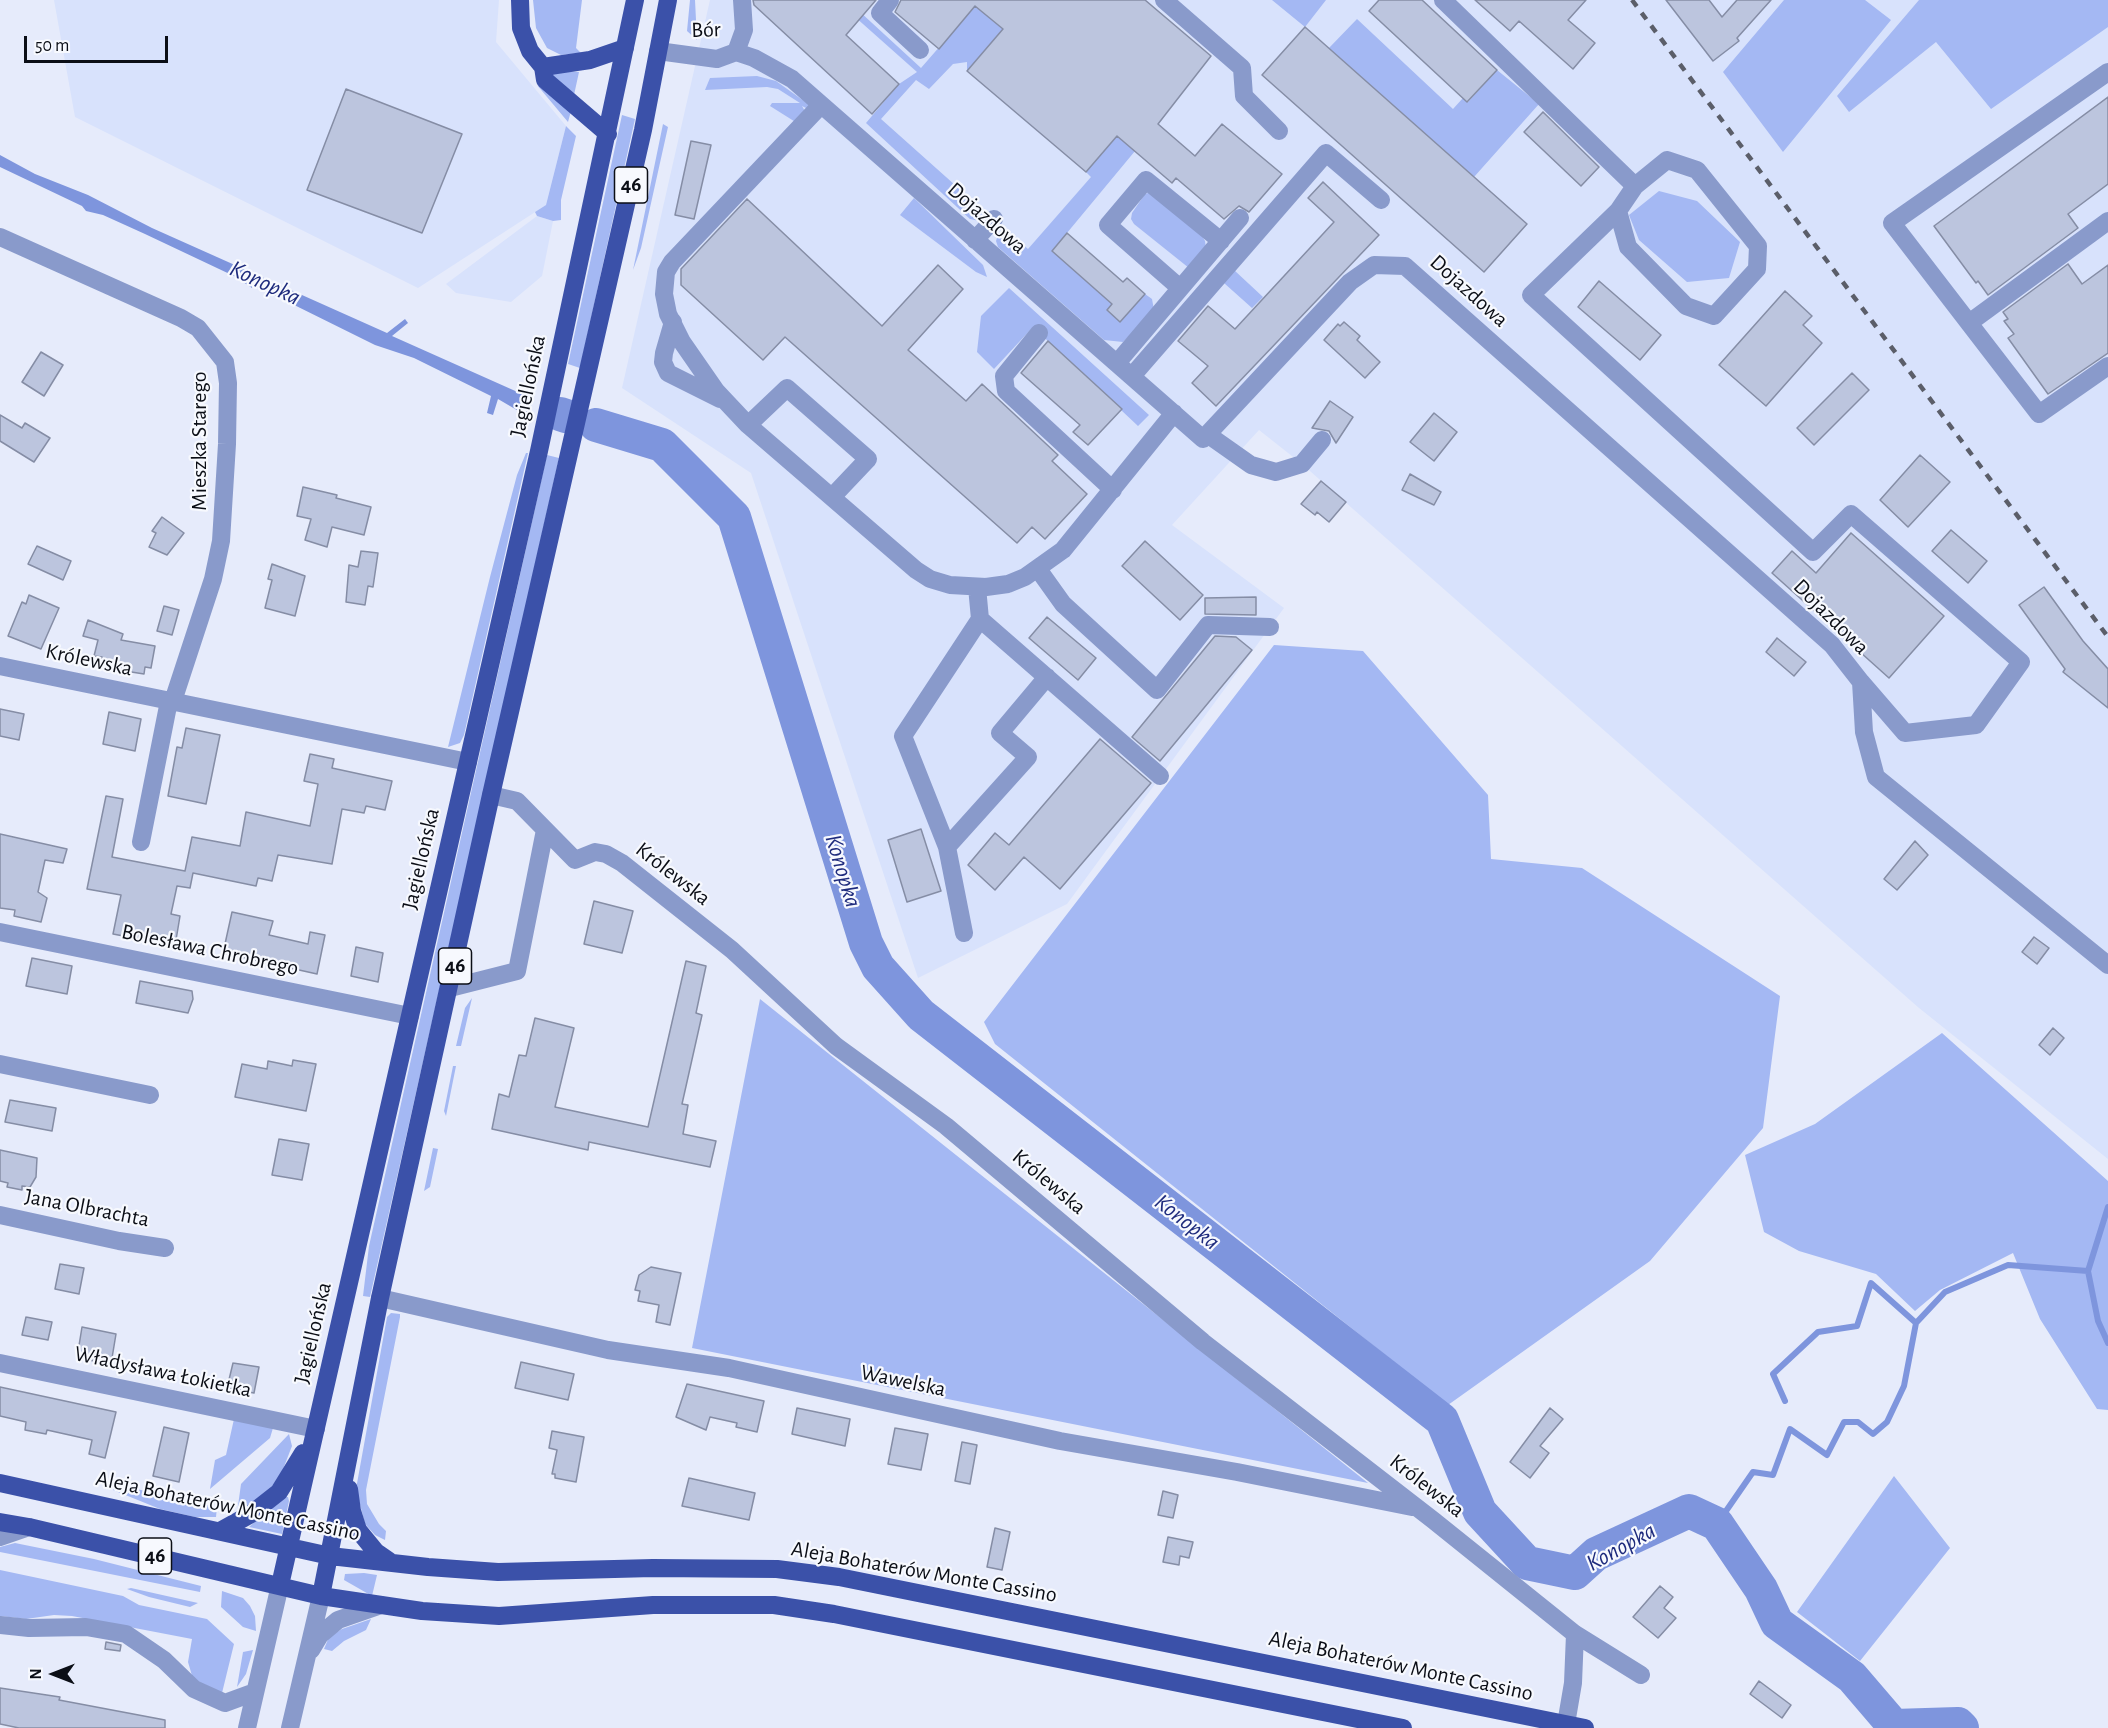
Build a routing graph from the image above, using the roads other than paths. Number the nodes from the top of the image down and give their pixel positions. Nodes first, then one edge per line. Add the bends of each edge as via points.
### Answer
1 (520, 0) edge
2 (635, 0) edge
3 (668, 0) edge
4 (742, 0) edge
5 (890, 0) edge
6 (1164, 0) edge
7 (1443, 0) edge
8 (626, 48) junction
9 (920, 50) dead end
10 (658, 51) junction
11 (736, 52) junction
12 (543, 68) junction
13 (2108, 72) edge
14 (821, 105) junction
15 (1279, 131) dead end
16 (608, 134) junction
17 (1635, 186) junction
18 (1381, 200) dead end
19 (1618, 211) junction
20 (1240, 218) dead end
21 (994, 219) dead end
22 (2108, 221) edge
23 (0, 237) edge
24 (975, 240) junction
25 (1221, 241) junction
26 (1180, 288) junction
27 (673, 322) junction
28 (1969, 323) junction
29 (1039, 333) dead end
30 (1117, 363) junction
31 (2108, 366) edge
32 (1132, 376) junction
33 (724, 402) junction
34 (1174, 413) junction
35 (748, 425) junction
36 (1207, 434) junction
37 (1322, 440) dead end
38 (1113, 490) junction
39 (832, 497) junction
40 (1038, 569) junction
41 (977, 587) junction
42 (980, 619) junction
43 (1270, 627) dead end
44 (0, 666) edge
45 (1047, 677) junction
46 (1861, 682) junction
47 (171, 701) junction
48 (468, 762) junction
49 (1160, 776) dead end
50 (491, 795) junction
51 (545, 830) junction
52 (141, 842) dead end
53 (947, 847) junction
54 (0, 932) edge
55 (964, 933) dead end
56 (2108, 965) edge
57 (450, 988) junction
58 (410, 1016) junction
59 (0, 1064) edge
60 (150, 1095) dead end
61 (0, 1215) edge
62 (165, 1248) dead end
63 (380, 1298) junction
64 (0, 1363) edge
65 (315, 1429) junction
66 (347, 1475) junction
67 (0, 1483) edge
68 (1417, 1508) junction
69 (0, 1522) edge
70 (29, 1527) junction
71 (222, 1530) junction
72 (0, 1537) edge
73 (290, 1546) junction
74 (330, 1556) junction
75 (389, 1561) junction
76 (280, 1586) junction
77 (321, 1596) junction
78 (382, 1605) junction
79 (0, 1625) edge
80 (1575, 1634) junction
81 (307, 1656) junction
82 (1641, 1675) dead end
83 (255, 1692) junction
84 (1362, 1724) edge
85 (1566, 1724) junction
86 (247, 1728) edge
87 (290, 1728) edge
88 (1403, 1728) edge
89 (1584, 1728) edge

1 - 12 main road via 521,28 530,51
2 - 8 main road, Jagiellońska / 46
3 - 10 main road, 46
4 - 11 street, Bór via 744,30
5 - 9 street via 880,13
6 - 15 street via 1242,68 1244,96
7 - 17 street
8 - 12 main road via 590,60
8 - 16 main road, Jagiellońska / 46
10 - 11 street, Bór via 717,59
10 - 50 main road, 46 via 589,375
11 - 14 street, Dojazdowa via 792,79
12 - 16 main road via 545,80
13 - 28 street via 1892,223
14 - 24 street, Dojazdowa
14 - 27 street via 672,262 666,272 664,294
16 - 48 main road, Jagiellońska / 46
17 - 19 street
17 - 19 street via 1666,160 1697,170 1758,246 1756,269 1714,315 1686,306 1628,246
18 - 32 street via 1326,153
19 - 46 street via 1531,295 1799,542 1813,552 1851,514 2021,662 1976,725 1905,733
20 - 25 street
21 - 24 street
22 - 28 street
23 - 47 street, Mieszka Starego via 181,318 198,328 225,362 227,444 221,541 213,579
24 - 30 street, Dojazdowa
25 - 26 street
25 - 26 street via 1146,180 1108,225
26 - 30 street
27 - 33 street via 682,342
27 - 33 street via 663,362 668,373
28 - 31 street via 2039,414
29 - 38 street via 1004,376 1006,391
30 - 32 street, Dojazdowa
32 - 34 street, Dojazdowa
33 - 35 street
34 - 36 street, Dojazdowa via 1203,439
34 - 38 street
35 - 39 street
35 - 39 street via 787,388 868,459
36 - 37 street via 1251,465 1276,472 1302,464
36 - 46 street, Dojazdowa via 1350,282 1374,265 1405,266 1832,645
38 - 40 street via 1063,550
39 - 41 street via 923,574 950,585
40 - 41 street via 1008,584
40 - 43 street via 1063,604 1157,690 1208,625
41 - 42 street
42 - 45 street
42 - 53 street via 903,736
44 - 47 street, Królewska
45 - 49 street
45 - 53 street via 1000,733 1028,757
46 - 56 street, Dojazdowa via 1864,732 1876,777
47 - 48 street, Królewska
47 - 52 street
48 - 58 main road, Jagiellońska / 46
50 - 51 street, Królewska via 517,801
50 - 57 main road, 46
51 - 57 street via 517,971
51 - 68 street, Królewska via 575,860 595,852 622,863 732,950 836,1046 946,1126 1203,1342
53 - 55 street
54 - 58 street, Bolesława Chrobrego
57 - 63 main road, 46
58 - 65 main road, Jagiellońska / 46
59 - 60 street
61 - 62 street, Jana Olbrachta
63 - 66 main road, 46
63 - 68 street, Wawelska via 608,1350 729,1368 1060,1441
64 - 65 street, Władysława Łokietka
65 - 71 main road via 279,1492
65 - 73 main road, Jagiellońska / 46
66 - 74 main road, 46
66 - 75 main road via 358,1530
67 - 71 main road, Aleja Bohaterów Monte Cassino / 46
68 - 80 street, Królewska
69 - 70 main road, 46
70 - 72 street
70 - 76 main road, 46
71 - 73 main road, Aleja Bohaterów Monte Cassino / 46
73 - 74 main road, Aleja Bohaterów Monte Cassino
73 - 76 main road, Jagiellońska
74 - 75 main road, Aleja Bohaterów Monte Cassino
74 - 77 main road, 46
75 - 85 main road, Aleja Bohaterów Monte Cassino via 498,1572 777,1569 839,1577
76 - 77 main road, 46
76 - 83 street, Jagiellońska
77 - 78 main road
77 - 81 street
78 - 81 street via 338,1620 320,1635
78 - 84 main road via 499,1616 653,1605 774,1605 834,1614
79 - 83 street via 86,1627 126,1634 164,1660 194,1689 225,1703
80 - 82 street, Królewska
80 - 85 street
81 - 87 street
83 - 86 street, Jagiellońska
84 - 88 main road
85 - 89 main road, Aleja Bohaterów Monte Cassino

